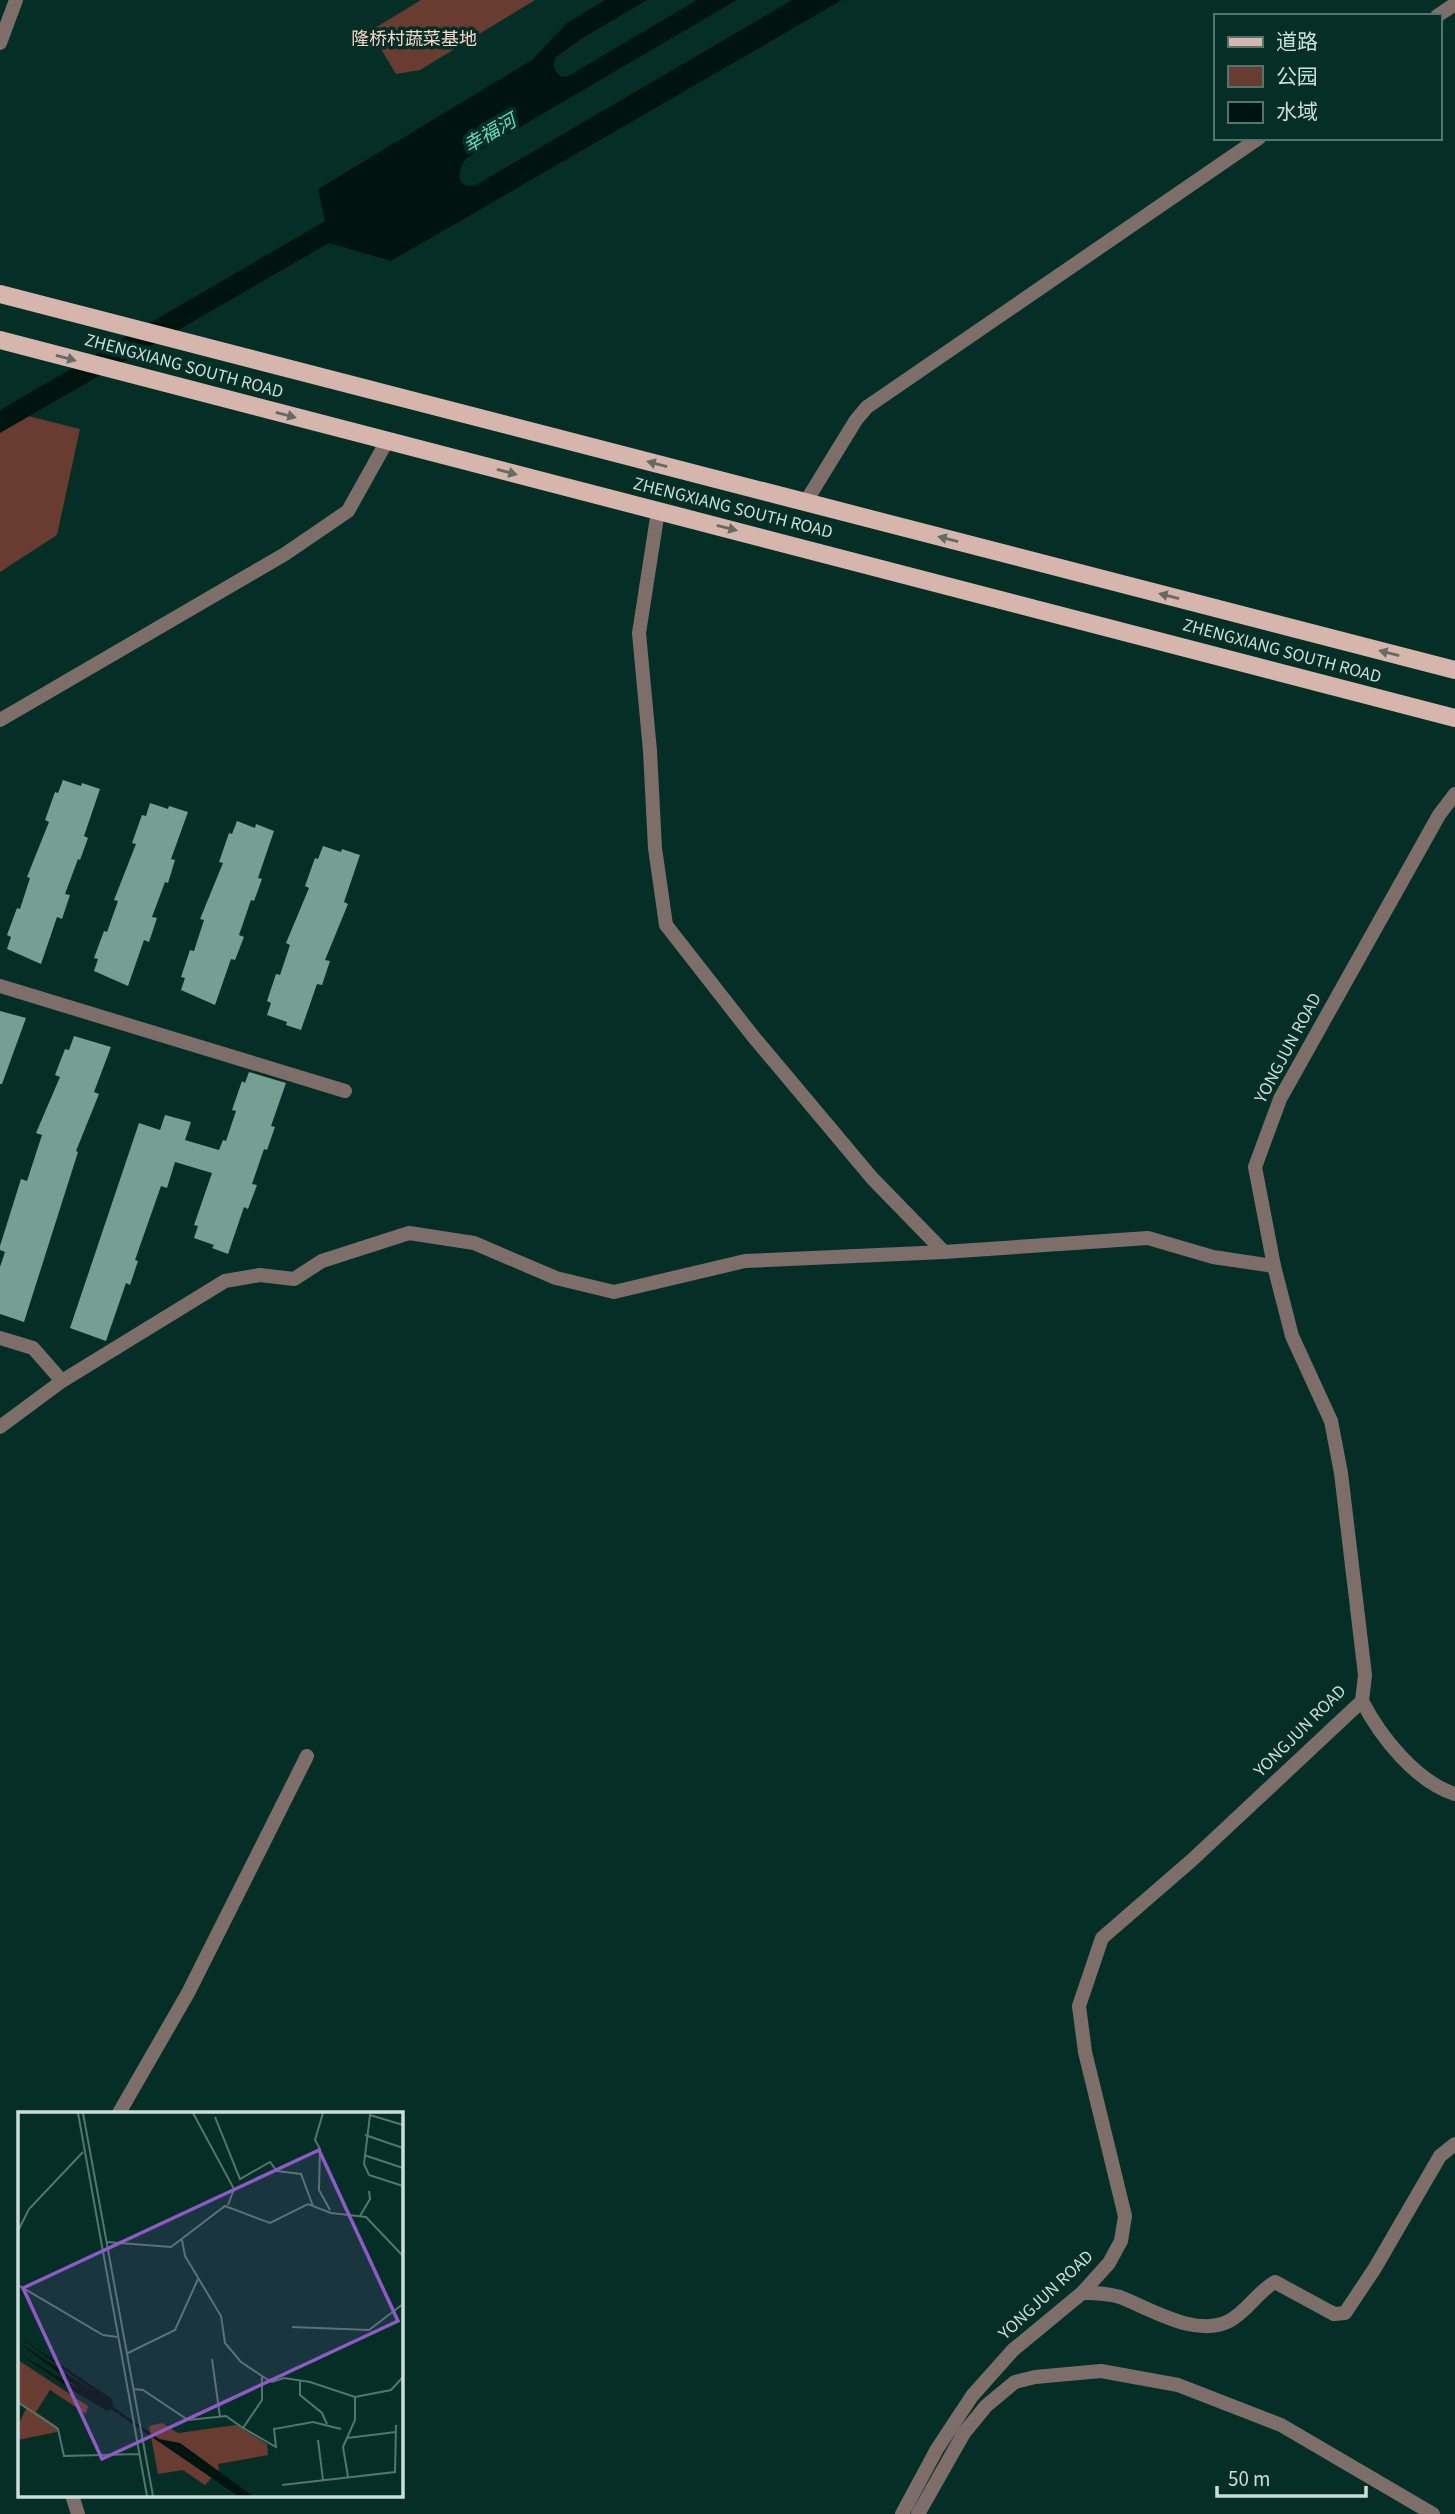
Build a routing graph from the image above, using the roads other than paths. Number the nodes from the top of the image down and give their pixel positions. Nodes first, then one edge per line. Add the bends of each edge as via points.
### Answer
1 (16, 0) edge
2 (1455, 4) edge
3 (1440, 14) edge
4 (0, 43) edge
5 (1256, 140) edge
6 (0, 294) edge
7 (0, 340) edge
8 (387, 441) junction
9 (805, 503) junction
10 (658, 511) junction
11 (1455, 670) edge
12 (1455, 718) edge
13 (0, 720) edge
14 (1455, 794) edge
15 (0, 986) edge
16 (345, 1091) dead end
17 (944, 1252) junction
18 (1274, 1266) junction
19 (0, 1338) edge
20 (62, 1381) junction
21 (0, 1427) edge
22 (1362, 1701) junction
23 (307, 1756) dead end
24 (1455, 1794) edge
25 (120, 2112) edge
26 (1455, 2144) edge
27 (1082, 2293) junction
28 (72, 2496) edge
29 (78, 2514) edge
30 (902, 2514) edge
31 (918, 2514) edge
32 (1433, 2514) edge

1 - 4 street
2 - 3 street
5 - 9 street via 867,407
9 -> 6 main road, ZHENGXIANG SOUTH ROAD
7 -> 8 main road, ZHENGXIANG SOUTH ROAD
8 -> 10 main road, ZHENGXIANG SOUTH ROAD
8 - 13 street via 348,511 285,555
11 -> 9 main road, ZHENGXIANG SOUTH ROAD
10 -> 12 main road, ZHENGXIANG SOUTH ROAD
10 - 17 street via 639,633 655,848 666,925 872,1178
14 - 18 street, YONGJUN ROAD via 1280,1099 1255,1167
15 - 16 street
17 - 18 street via 1148,1238 1213,1257
17 - 20 street via 744,1261 614,1292 556,1278 474,1243 409,1233 322,1261 294,1279 260,1275 225,1281
18 - 22 street, YONGJUN ROAD via 1292,1336 1331,1421 1365,1675
19 - 20 street via 33,1348
20 - 21 street
22 - 24 street via 1376,1727 1404,1759 1442,1790
22 - 27 street, YONGJUN ROAD via 1102,1938 1079,2006 1085,2052 1125,2216 1121,2241 1110,2263
23 - 25 street via 188,1993
26 - 27 street via 1440,2156 1345,2313 1334,2314 1275,2282 1243,2312 1208,2328 1155,2314 1118,2297
27 - 30 street, YONGJUN ROAD via 1013,2350 972,2396 936,2449
28 - 29 street
31 - 32 street via 964,2433 986,2406 1015,2382 1101,2371 1178,2385 1281,2425

